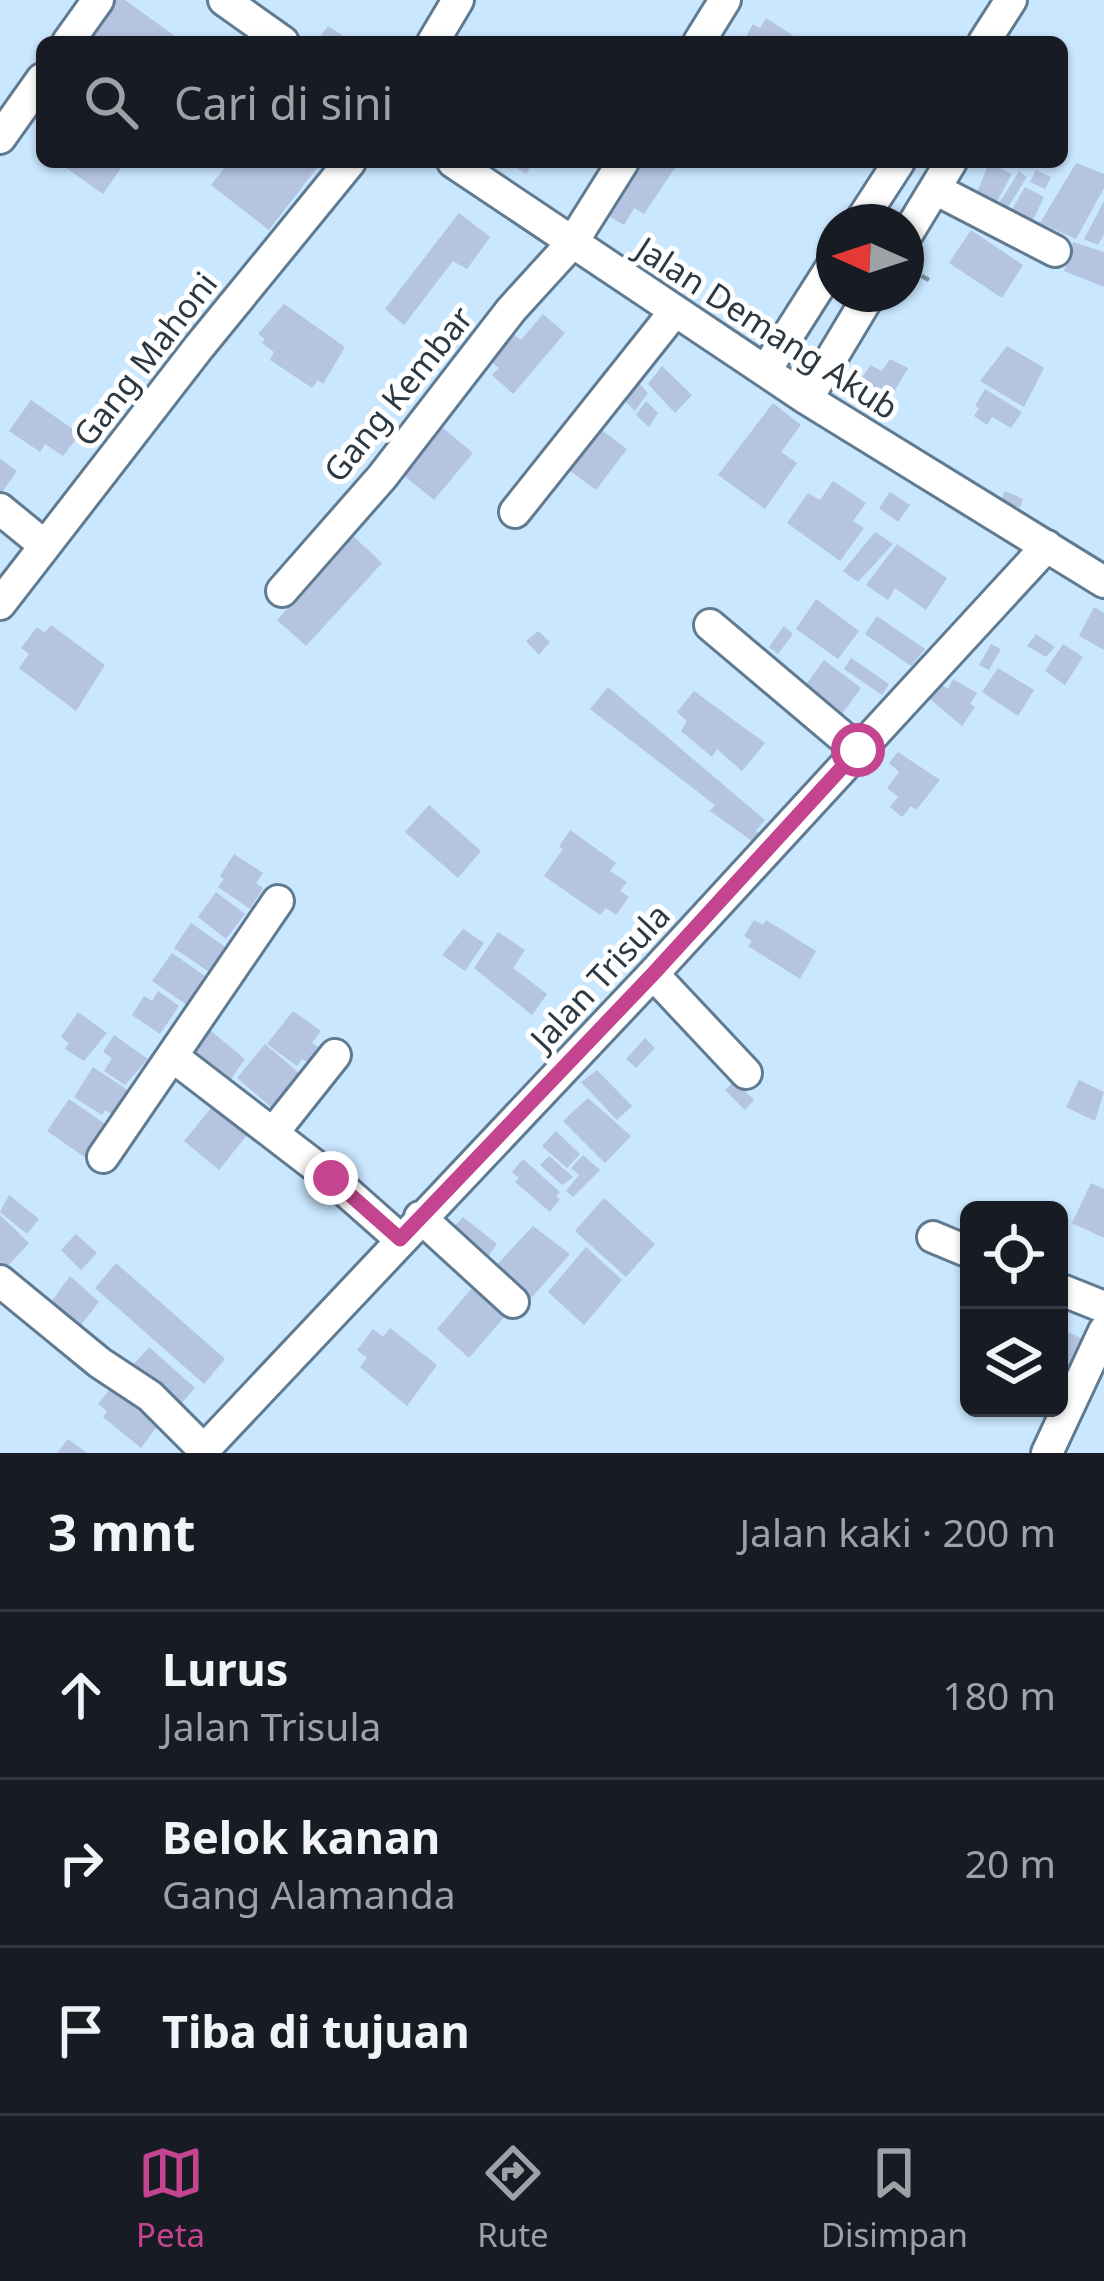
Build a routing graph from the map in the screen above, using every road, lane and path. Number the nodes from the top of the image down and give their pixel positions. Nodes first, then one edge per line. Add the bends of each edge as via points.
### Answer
1 (98, 0) edge
2 (224, 0) edge
3 (458, 0) edge
4 (725, 0) edge
5 (1012, 0) edge
6 (72, 36) edge
7 (275, 36) edge
8 (437, 36) edge
9 (703, 36) edge
10 (988, 36) edge
11 (36, 87) edge
12 (0, 138) edge
13 (345, 168) edge
14 (462, 168) edge
15 (619, 168) edge
16 (895, 168) edge
17 (943, 176) edge
18 (872, 204) edge
19 (924, 207) edge
20 (572, 244) junction
21 (1055, 251) dead end
22 (924, 277) edge
23 (929, 280) dead end
24 (816, 291) edge
25 (675, 311) junction
26 (859, 312) edge
27 (766, 370) junction
28 (807, 399) junction
29 (0, 509) edge
30 (515, 512) dead end
31 (44, 544) junction
32 (1047, 547) junction
33 (1104, 582) edge
34 (282, 591) dead end
35 (0, 604) edge
36 (710, 625) dead end
37 (858, 750) junction
38 (278, 901) dead end
39 (653, 974) junction
40 (335, 1054) dead end
41 (172, 1056) junction
42 (746, 1073) dead end
43 (272, 1133) junction
44 (104, 1156) dead end
45 (410, 1228) junction
46 (933, 1237) dead end
47 (960, 1248) edge
48 (0, 1281) edge
49 (1068, 1293) edge
50 (513, 1302) dead end
51 (1104, 1307) edge
52 (1104, 1330) edge
53 (202, 1452) edge
54 (1047, 1453) edge

1 - 6 street
2 - 7 street
3 - 8 street
4 - 9 street
5 - 10 street
11 - 12 street
13 - 31 street, Gang Mahoni
14 - 20 street, Jalan Demang Akub
15 - 20 street, Gang Kembar
16 - 18 street
17 - 19 street
17 - 21 street
20 - 25 street, Jalan Demang Akub
20 - 34 street, Gang Kembar
22 - 23 path
24 - 27 street
25 - 27 street, Jalan Demang Akub
25 - 30 street
26 - 28 street
27 - 28 street, Jalan Demang Akub
28 - 32 street, Jalan Demang Akub
29 - 31 street
31 - 35 street, Gang Mahoni
32 - 33 street, Jalan Demang Akub
32 - 37 street, Jalan Trisula
36 - 37 street
37 - 39 street, Jalan Trisula
38 - 41 street
39 - 42 street
39 - 45 street, Jalan Trisula
40 - 43 street
41 - 43 street
41 - 44 street
43 - 45 street
45 - 50 street
45 - 53 street, Jalan Trisula
46 - 47 street
48 - 53 street via 150,1396
49 - 51 street
52 - 54 street

